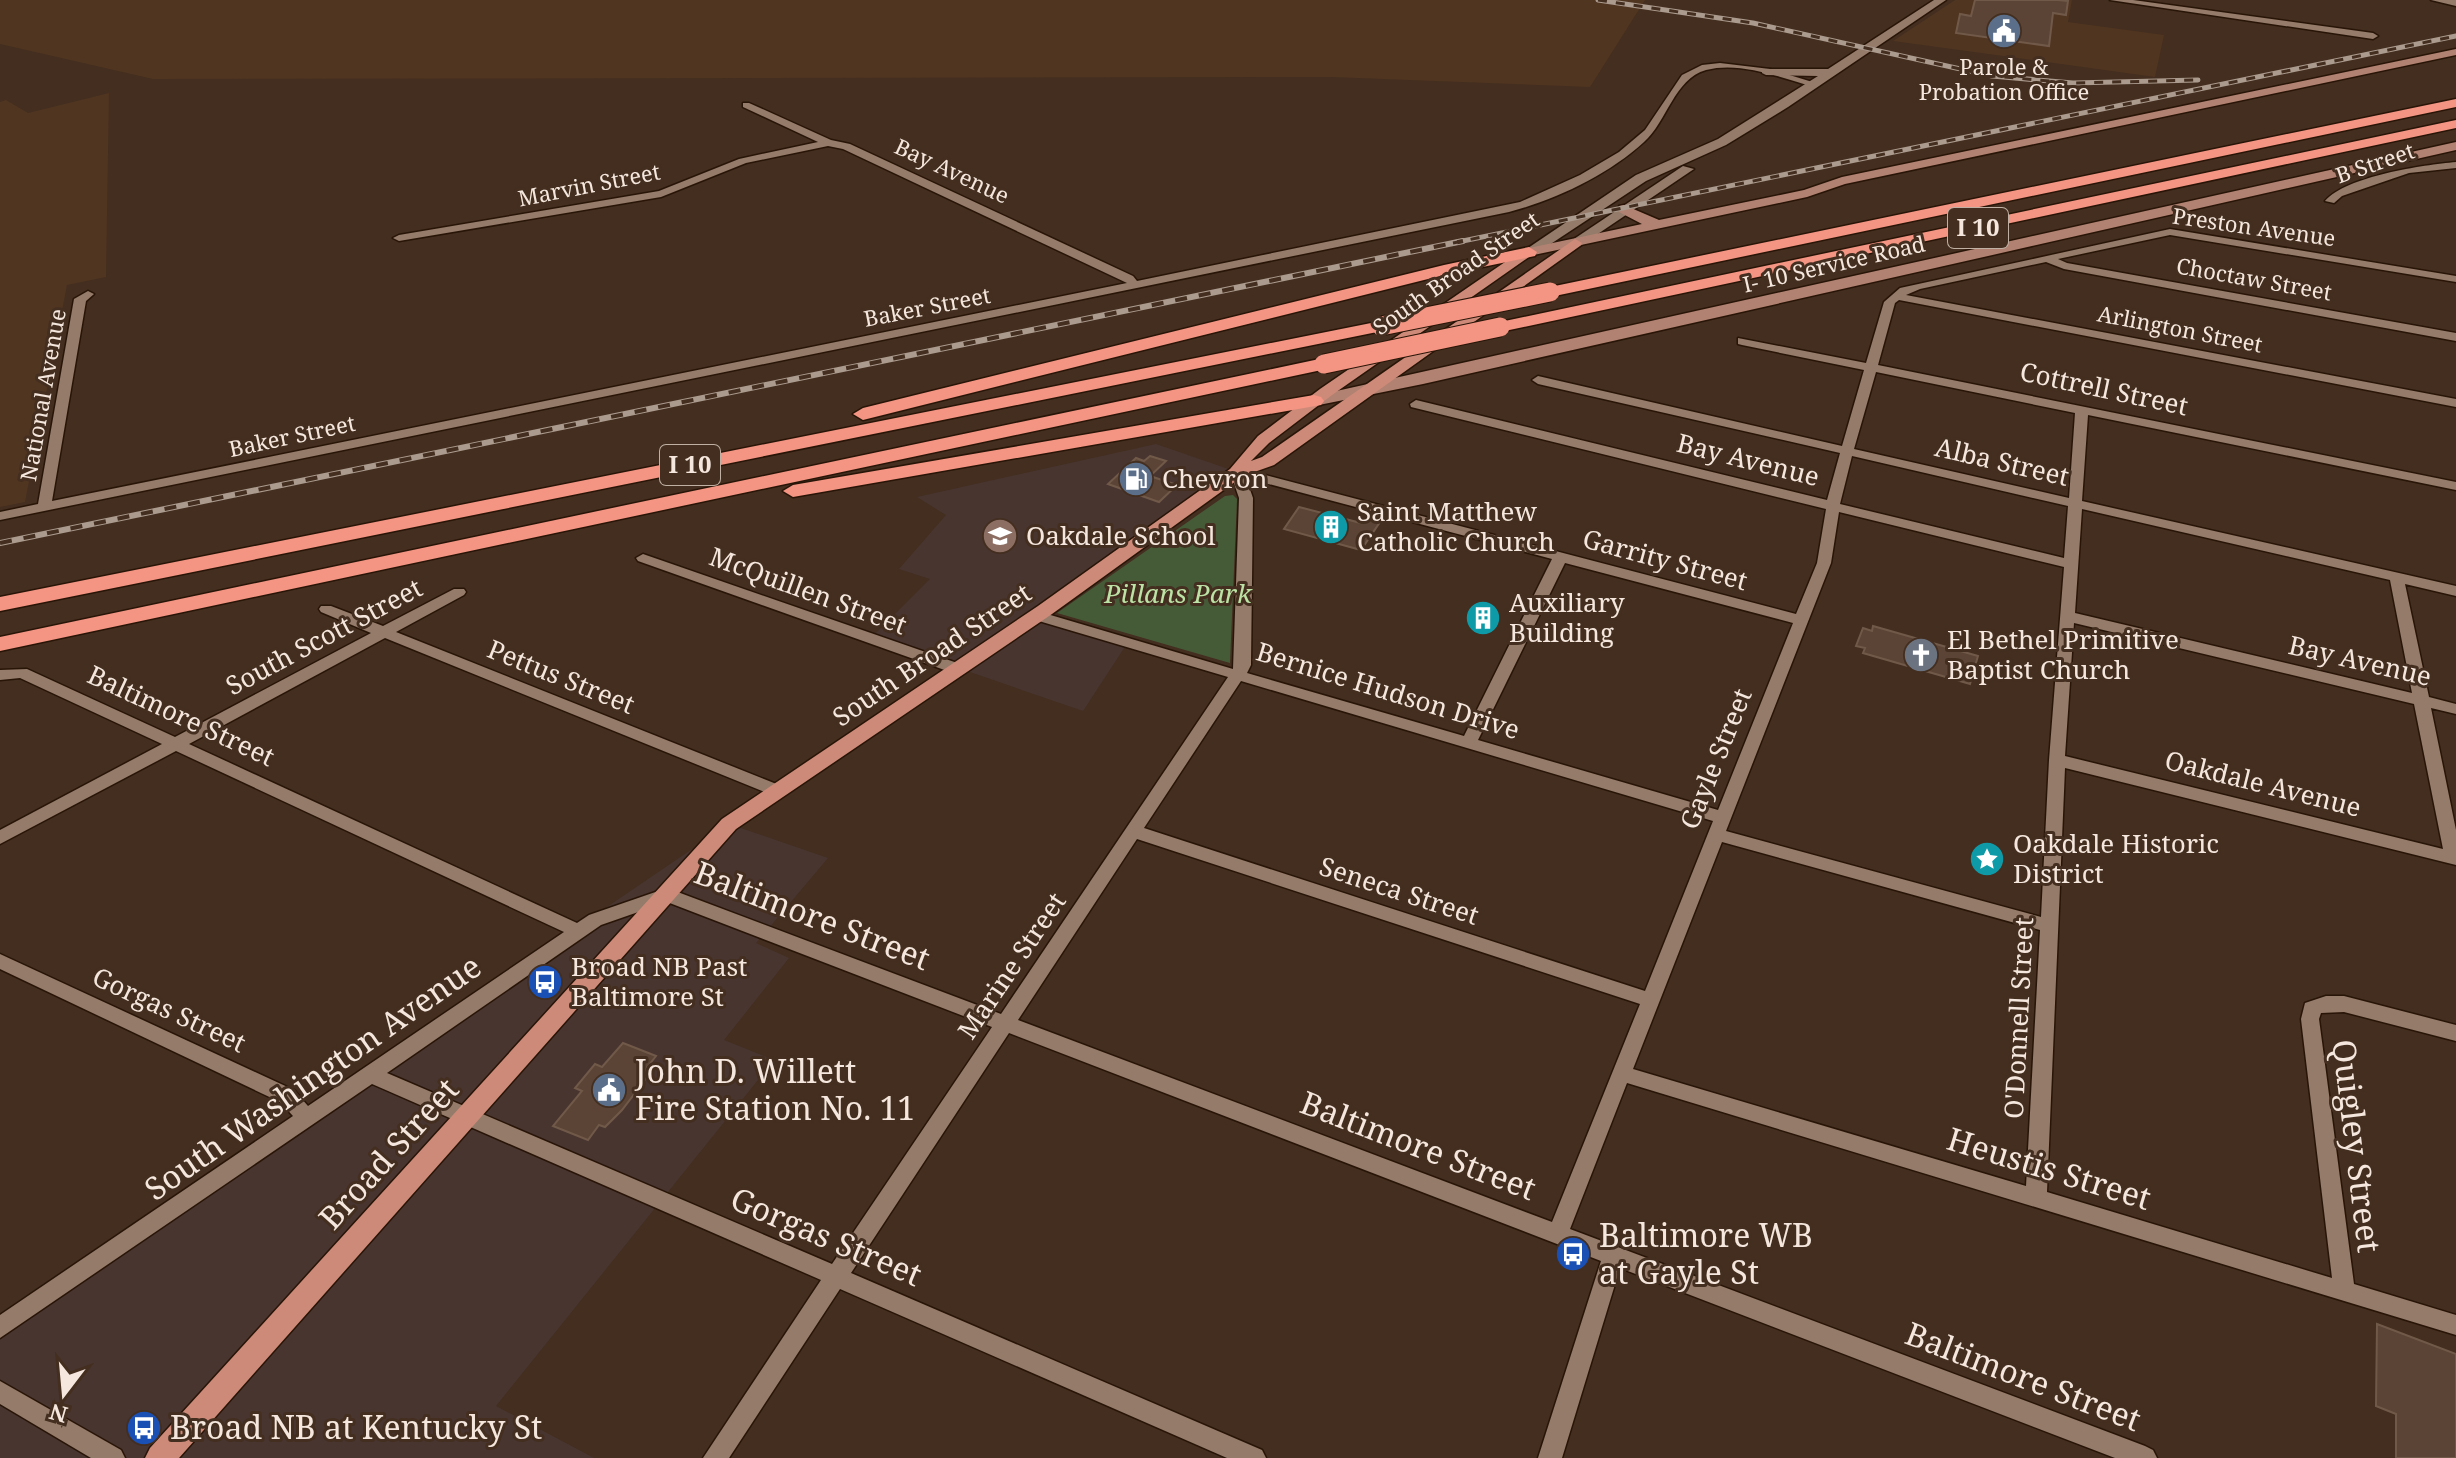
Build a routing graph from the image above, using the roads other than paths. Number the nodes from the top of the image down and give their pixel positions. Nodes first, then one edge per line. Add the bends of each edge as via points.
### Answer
1 (1941, 0) edge
2 (2114, 0) edge
3 (2436, 0) edge
4 (2456, 2) edge
5 (2373, 36) dead end
6 (2456, 52) edge
7 (1760, 70) junction
8 (1834, 73) junction
9 (1814, 84) junction
10 (2456, 103) edge
11 (1784, 104) junction
12 (746, 105) dead end
13 (2456, 124) edge
14 (1722, 142) junction
15 (828, 143) junction
16 (2456, 146) edge
17 (2456, 165) edge
18 (2330, 201) dead end
19 (1624, 209) junction
20 (1661, 225) junction
21 (399, 238) dead end
22 (1575, 243) junction
23 (1529, 252) junction
24 (2046, 258) junction
25 (2456, 279) edge
26 (1134, 286) junction
27 (88, 294) dead end
28 (1895, 296) junction
29 (2456, 337) edge
30 (1742, 341) dead end
31 (1873, 366) junction
32 (1538, 380) dead end
33 (1366, 391) junction
34 (1314, 401) junction
35 (2456, 403) edge
36 (1416, 404) dead end
37 (2082, 409) junction
38 (1846, 451) junction
39 (1237, 472) junction
40 (2456, 486) edge
41 (508, 501) junction
42 (2074, 503) junction
43 (1834, 506) junction
44 (44, 507) junction
45 (0, 516) edge
46 (510, 534) junction
47 (643, 558) dead end
48 (1560, 558) junction
49 (2069, 564) junction
50 (2397, 578) junction
51 (2456, 591) edge
52 (459, 592) dead end
53 (0, 604) edge
54 (326, 609) dead end
55 (1037, 616) junction
56 (2066, 616) junction
57 (1801, 620) junction
58 (386, 632) junction
59 (0, 644) edge
60 (958, 669) junction
61 (1239, 673) junction
62 (0, 675) edge
63 (2422, 701) junction
64 (2456, 709) edge
65 (1469, 742) junction
66 (175, 745) junction
67 (2057, 760) junction
68 (778, 791) junction
69 (1720, 826) junction
70 (1133, 831) junction
71 (0, 838) edge
72 (2454, 859) edge
73 (667, 895) junction
74 (2049, 926) junction
75 (578, 931) junction
76 (0, 961) edge
77 (1650, 1000) junction
78 (1005, 1023) junction
79 (2456, 1033) edge
80 (1623, 1074) junction
81 (372, 1075) junction
82 (468, 1116) junction
83 (307, 1119) junction
84 (2036, 1198) junction
85 (1558, 1234) junction
86 (1613, 1255) junction
87 (837, 1276) junction
88 (2344, 1291) junction
89 (2456, 1325) edge
90 (0, 1328) edge
91 (0, 1392) edge
92 (113, 1458) edge
93 (160, 1458) edge
94 (715, 1458) edge
95 (1254, 1458) edge
96 (1550, 1458) edge
97 (2145, 1458) edge

1 - 8 street, South Broad Street
2 - 5 street
3 - 4 street
6 - 20 main road via 1916,165
7 - 8 street
7 - 9 street, Baker Street
7 - 11 street via 1776,84
7 - 26 street, Baker Street via 1716,67 1693,72 1643,139 1531,204
8 - 9 street, South Broad Street
9 - 11 street, South Broad Street
10 - 41 highway, I 10, bridge
11 - 14 street, South Broad Street
12 - 15 street, Bay Avenue
13 - 46 highway, I 10, bridge
14 - 19 street, South Broad Street via 1700,162
14 - 23 street, South Broad Street via 1641,178
15 - 21 street, Marvin Street via 743,161 661,194
15 - 26 street, Bay Avenue via 925,182 1129,278
16 - 33 main road, I- 10 Service Road
17 - 18 street, B Street via 2408,170
19 - 20 main road
19 - 22 street, South Broad Street
20 - 22 main road
22 - 23 main road
22 - 33 main road, South Broad Street
23 - 34 main road, South Broad Street
23 - 41 highway via 892,407 584,475
24 - 25 street, Preston Avenue via 2151,235 2188,233
24 - 28 street, Preston Avenue via 1918,286
24 - 29 street, Choctaw Street via 2064,266
26 - 44 street, Baker Street
27 - 44 street, National Avenue via 80,299
28 - 31 street, Gayle Street
28 - 35 street, Arlington Street
30 - 31 street, Cottrell Street
31 - 37 street, Cottrell Street
31 - 38 street, Gayle Street
32 - 38 street, Alba Street
33 - 34 main road, I- 10 Service Road
33 - 39 main road, South Broad Street via 1268,461
34 - 39 main road, South Broad Street via 1260,442
34 - 46 highway via 648,518
36 - 43 street, Bay Avenue
37 - 40 street, Cottrell Street
37 - 42 street, O'Donnell Street
38 - 42 street, Alba Street
38 - 43 street, Gayle Street
39 - 48 street, Garrity Street
39 - 55 main road, South Broad Street
39 - 61 street, Marine Street via 1246,498
41 - 53 highway, I 10
42 - 49 street, O'Donnell Street
42 - 50 street, Alba Street
43 - 49 street, Bay Avenue
43 - 57 street, Gayle Street via 1824,563
44 - 45 street, Baker Street
46 - 59 highway, I 10
47 - 60 street, McQuillen Street
48 - 57 street, Garrity Street
48 - 65 street
49 - 56 street, O'Donnell Street
50 - 51 street, Alba Street
50 - 63 street
52 - 58 street, South Scott Street
54 - 58 street, Pettus Street
55 - 60 main road, South Broad Street
55 - 61 street, Bernice Hudson Drive
56 - 63 street, Bay Avenue
56 - 67 street, O'Donnell Street
57 - 69 street, Gayle Street
58 - 66 street, South Scott Street
58 - 68 street, Pettus Street
60 - 68 main road, South Broad Street
61 - 65 street, Bernice Hudson Drive
61 - 70 street, Marine Street
62 - 66 street, Baltimore Street via 22,673
63 - 64 street, Bay Avenue
63 - 72 street
65 - 69 street, Bernice Hudson Drive
66 - 71 street, South Scott Street
66 - 75 street, Baltimore Street
67 - 72 street, Oakdale Avenue
67 - 74 street, O'Donnell Street
68 - 73 main road, South Broad Street via 729,824
69 - 74 street, Bernice Hudson Drive
69 - 77 street, Gayle Street
70 - 77 street, Seneca Street
70 - 78 street, Marine Street
73 - 75 street, South Washington Avenue
73 - 78 street, Baltimore Street
73 - 82 main road, Broad Street
74 - 84 street, O'Donnell Street
75 - 81 street, South Washington Avenue
76 - 83 street, Gorgas Street via 287,1096
77 - 80 street, Gayle Street
78 - 85 street, Baltimore Street
78 - 87 street, Marine Street
79 - 88 street, Quigley Street via 2344,1004 2312,1008
80 - 84 street, Heustis Street
80 - 85 street, Gayle Street
81 - 82 street, Gorgas Street
81 - 83 street, South Washington Avenue
82 - 87 street, Gorgas Street
82 - 93 main road, Broad Street
83 - 90 street, South Washington Avenue
84 - 88 street, Heustis Street
85 - 86 street, Baltimore Street
86 - 96 street
86 - 97 street, Baltimore Street
87 - 94 street, Marine Street
87 - 95 street, Gorgas Street
88 - 89 street, Heustis Street
91 - 92 street

